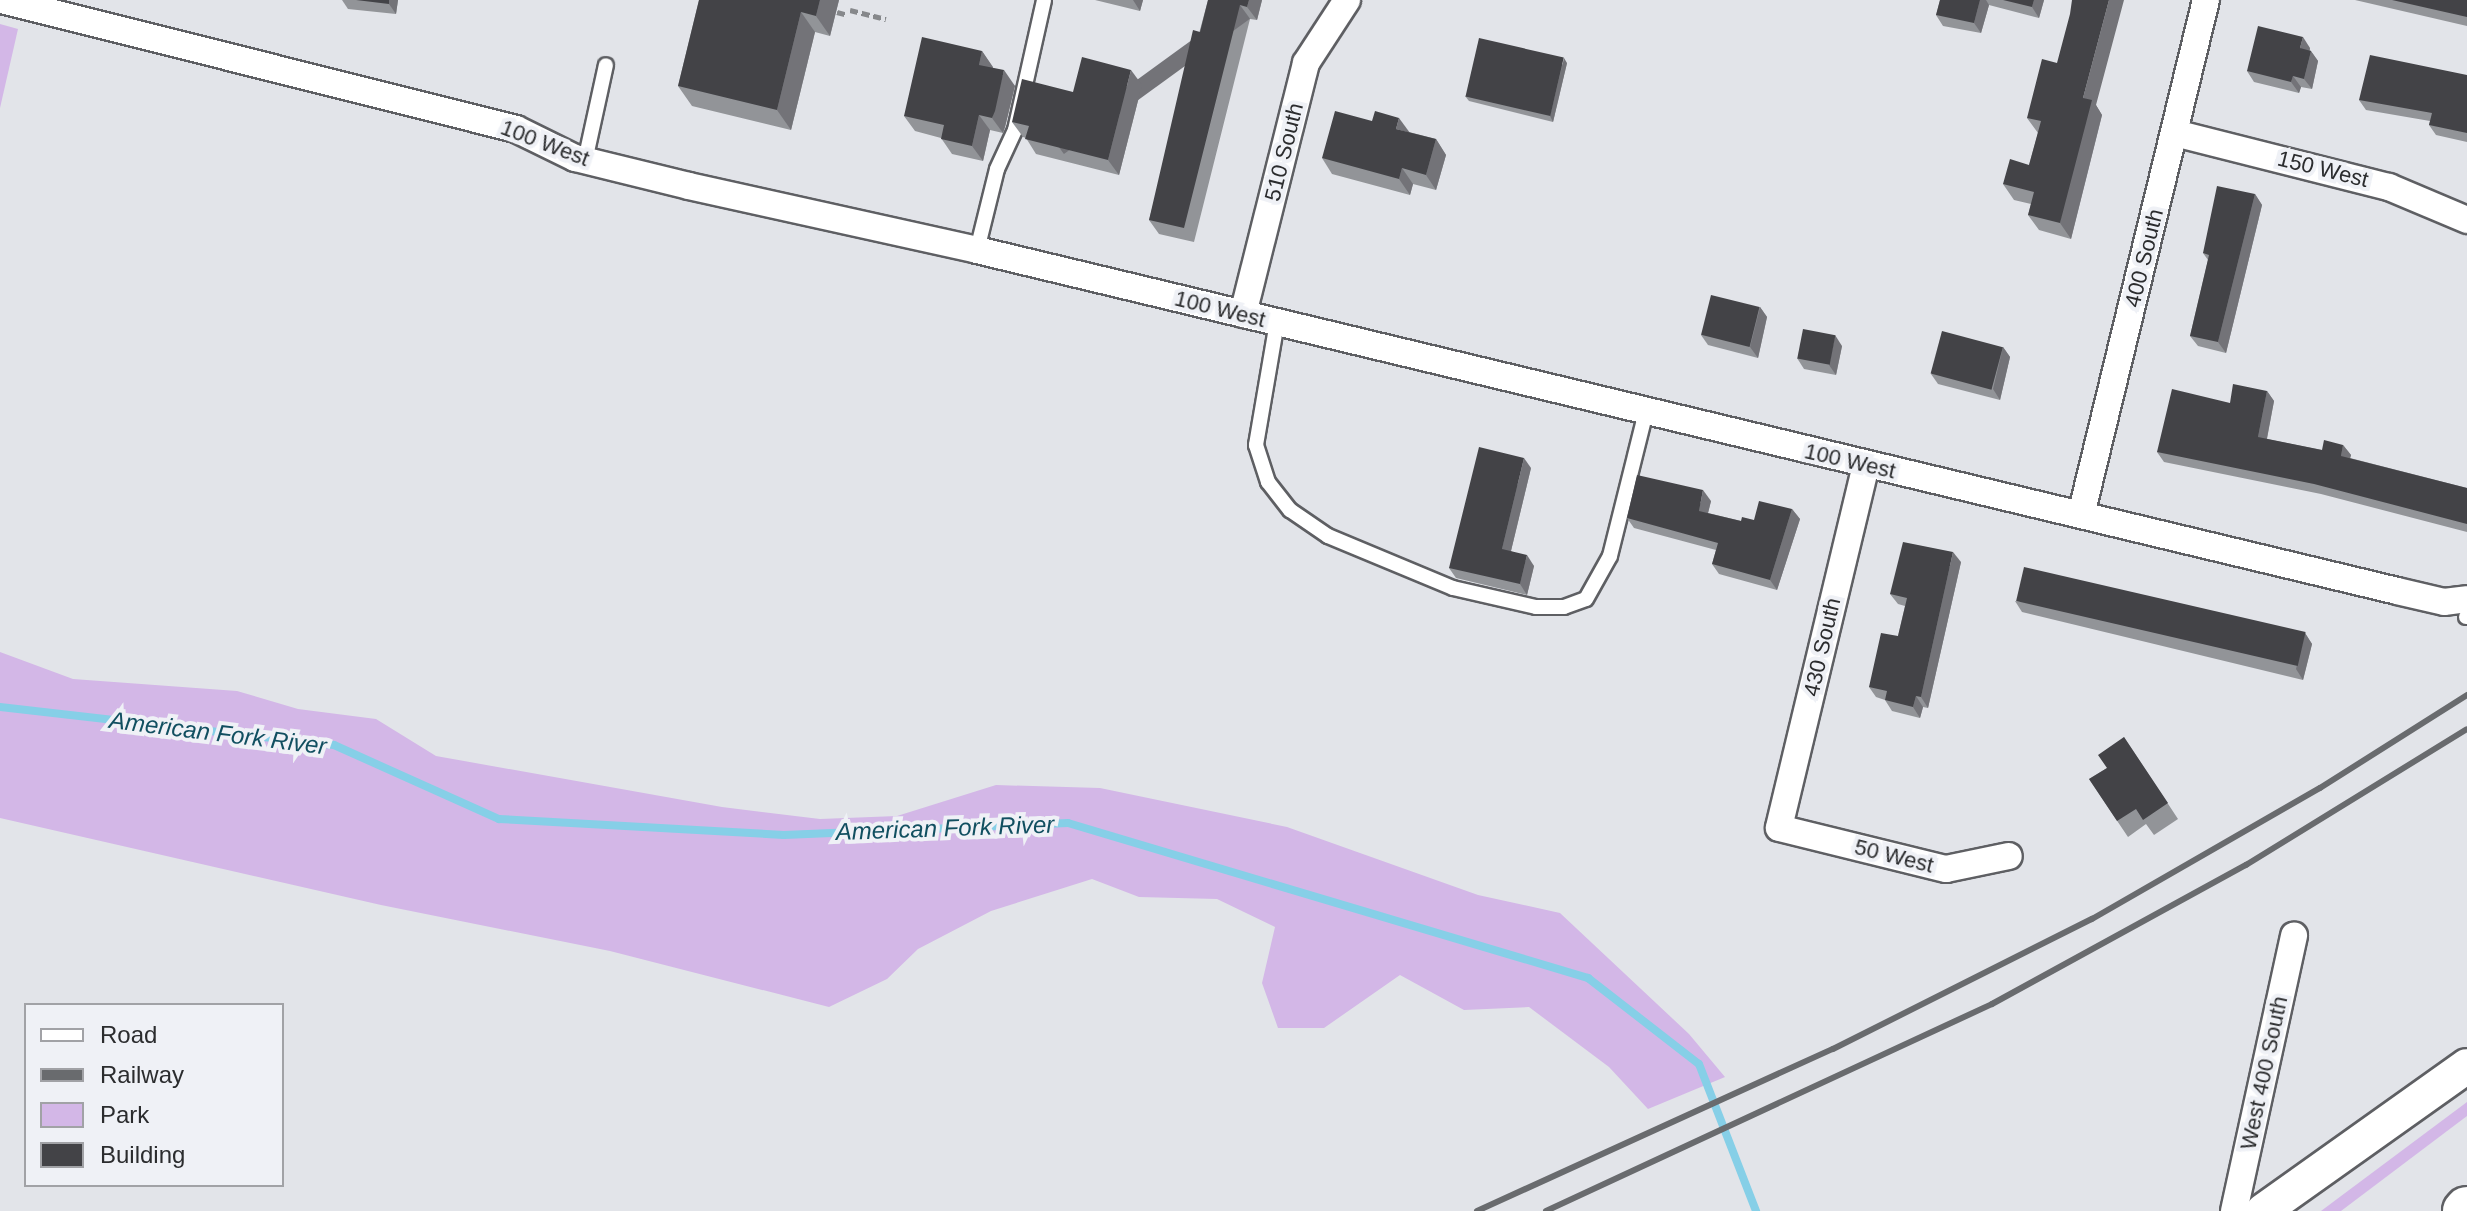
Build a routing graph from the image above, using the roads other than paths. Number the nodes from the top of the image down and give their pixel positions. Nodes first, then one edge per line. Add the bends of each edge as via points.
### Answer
1 (2, 0) edge
2 (1044, 0) edge
3 (1347, 0) edge
4 (2206, 0) edge
5 (606, 65) dead end
6 (2175, 133) junction
7 (585, 161) junction
8 (2467, 220) edge
9 (977, 250) junction
10 (1243, 314) junction
11 (1277, 322) junction
12 (1646, 412) junction
13 (1866, 465) junction
14 (2081, 515) junction
15 (2456, 600) edge
16 (2467, 617) edge
17 (1779, 828) joint
18 (2009, 856) dead end
19 (2294, 935) dead end
20 (2467, 1066) edge
21 (2234, 1211) edge
22 (2263, 1211) edge

1 - 7 street, 100 West via 516,129
2 - 9 lane via 1015,130 997,169
3 - 10 street, 510 South via 1306,63
4 - 6 street, 400 South
5 - 7 lane
6 - 8 street, 150 West via 2389,187
6 - 14 street, 400 South
7 - 9 street, 100 West
9 - 10 street, 100 West
10 - 11 street, 100 West
11 - 12 street, 100 West
11 - 12 lane via 1256,445 1268,482 1290,510 1328,536 1453,588 1536,607 1586,599 1610,556
12 - 13 street, 100 West
13 - 14 street, 100 West
13 - 17 street, 430 South
14 - 15 street, 100 West
15 - 16 street, 100 West
17 - 18 street, 50 West via 1946,869
19 - 21 street, West 400 South
20 - 22 street

